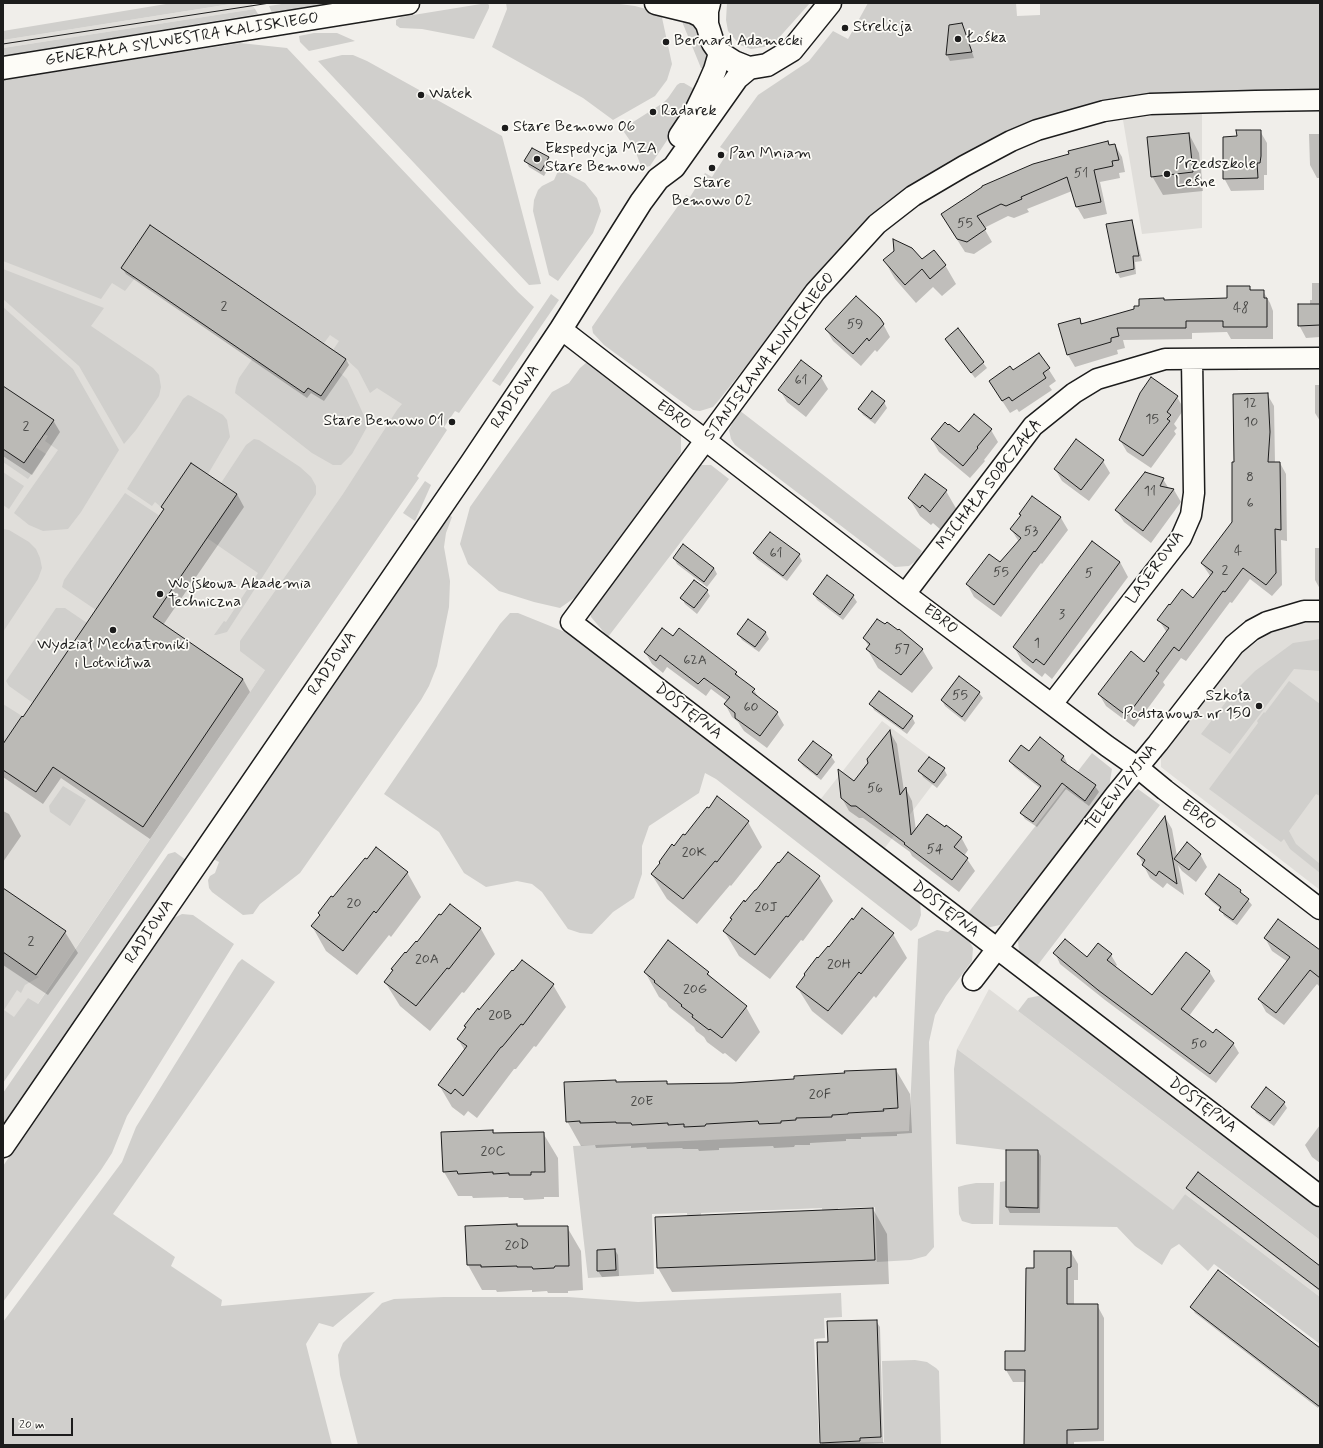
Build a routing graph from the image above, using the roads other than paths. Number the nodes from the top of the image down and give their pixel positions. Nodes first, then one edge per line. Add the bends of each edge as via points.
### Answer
1 (408, 3) edge
2 (656, 3) edge
3 (830, 3) edge
4 (708, 13) edge
5 (720, 54) junction
6 (3, 68) edge
7 (749, 68) junction
8 (1320, 100) edge
9 (658, 180) junction
10 (561, 329) junction
11 (1320, 358) edge
12 (1192, 360) junction
13 (705, 441) junction
14 (905, 594) junction
15 (1320, 611) edge
16 (570, 622) joint
17 (1052, 704) junction
18 (1137, 767) junction
19 (1320, 909) edge
20 (996, 949) junction
21 (974, 980) dead end
22 (3, 1146) edge
23 (1320, 1196) edge

1 - 6 main road, GENERAŁA SYLWESTRA KALISKIEGO
2 - 4 main road via 700,16
3 - 7 main road via 792,50 767,65
4 - 5 main road via 713,43
5 - 7 main road
5 - 9 main road, RADIOWA via 694,116 663,161
7 - 9 main road, RADIOWA via 738,78 674,167
8 - 13 street, STANISŁAWA KUNICKIEGO via 1150,104 1104,111 1038,130 964,166 913,196 877,224 815,292
9 - 10 main road, RADIOWA via 641,202
10 - 13 street, EBRO
10 - 22 main road, RADIOWA
11 - 12 street, MICHAŁA SOBCZAKA
12 - 14 street, MICHAŁA SOBCZAKA via 1165,359 1097,379 1054,409 1034,426
12 - 17 street, LASEROWA via 1194,493 1190,515 1181,538
13 - 14 street, EBRO
13 - 16 street, STANISŁAWA KUNICKIEGO
14 - 17 street, EBRO
15 - 18 street, TELEWIZYJNA via 1304,611 1266,622 1234,645
16 - 20 street, DOSTĘPNA
17 - 18 street, EBRO
18 - 19 street, EBRO
18 - 20 street, TELEWIZYJNA
20 - 21 street, TELEWIZYJNA
20 - 23 street, DOSTĘPNA

